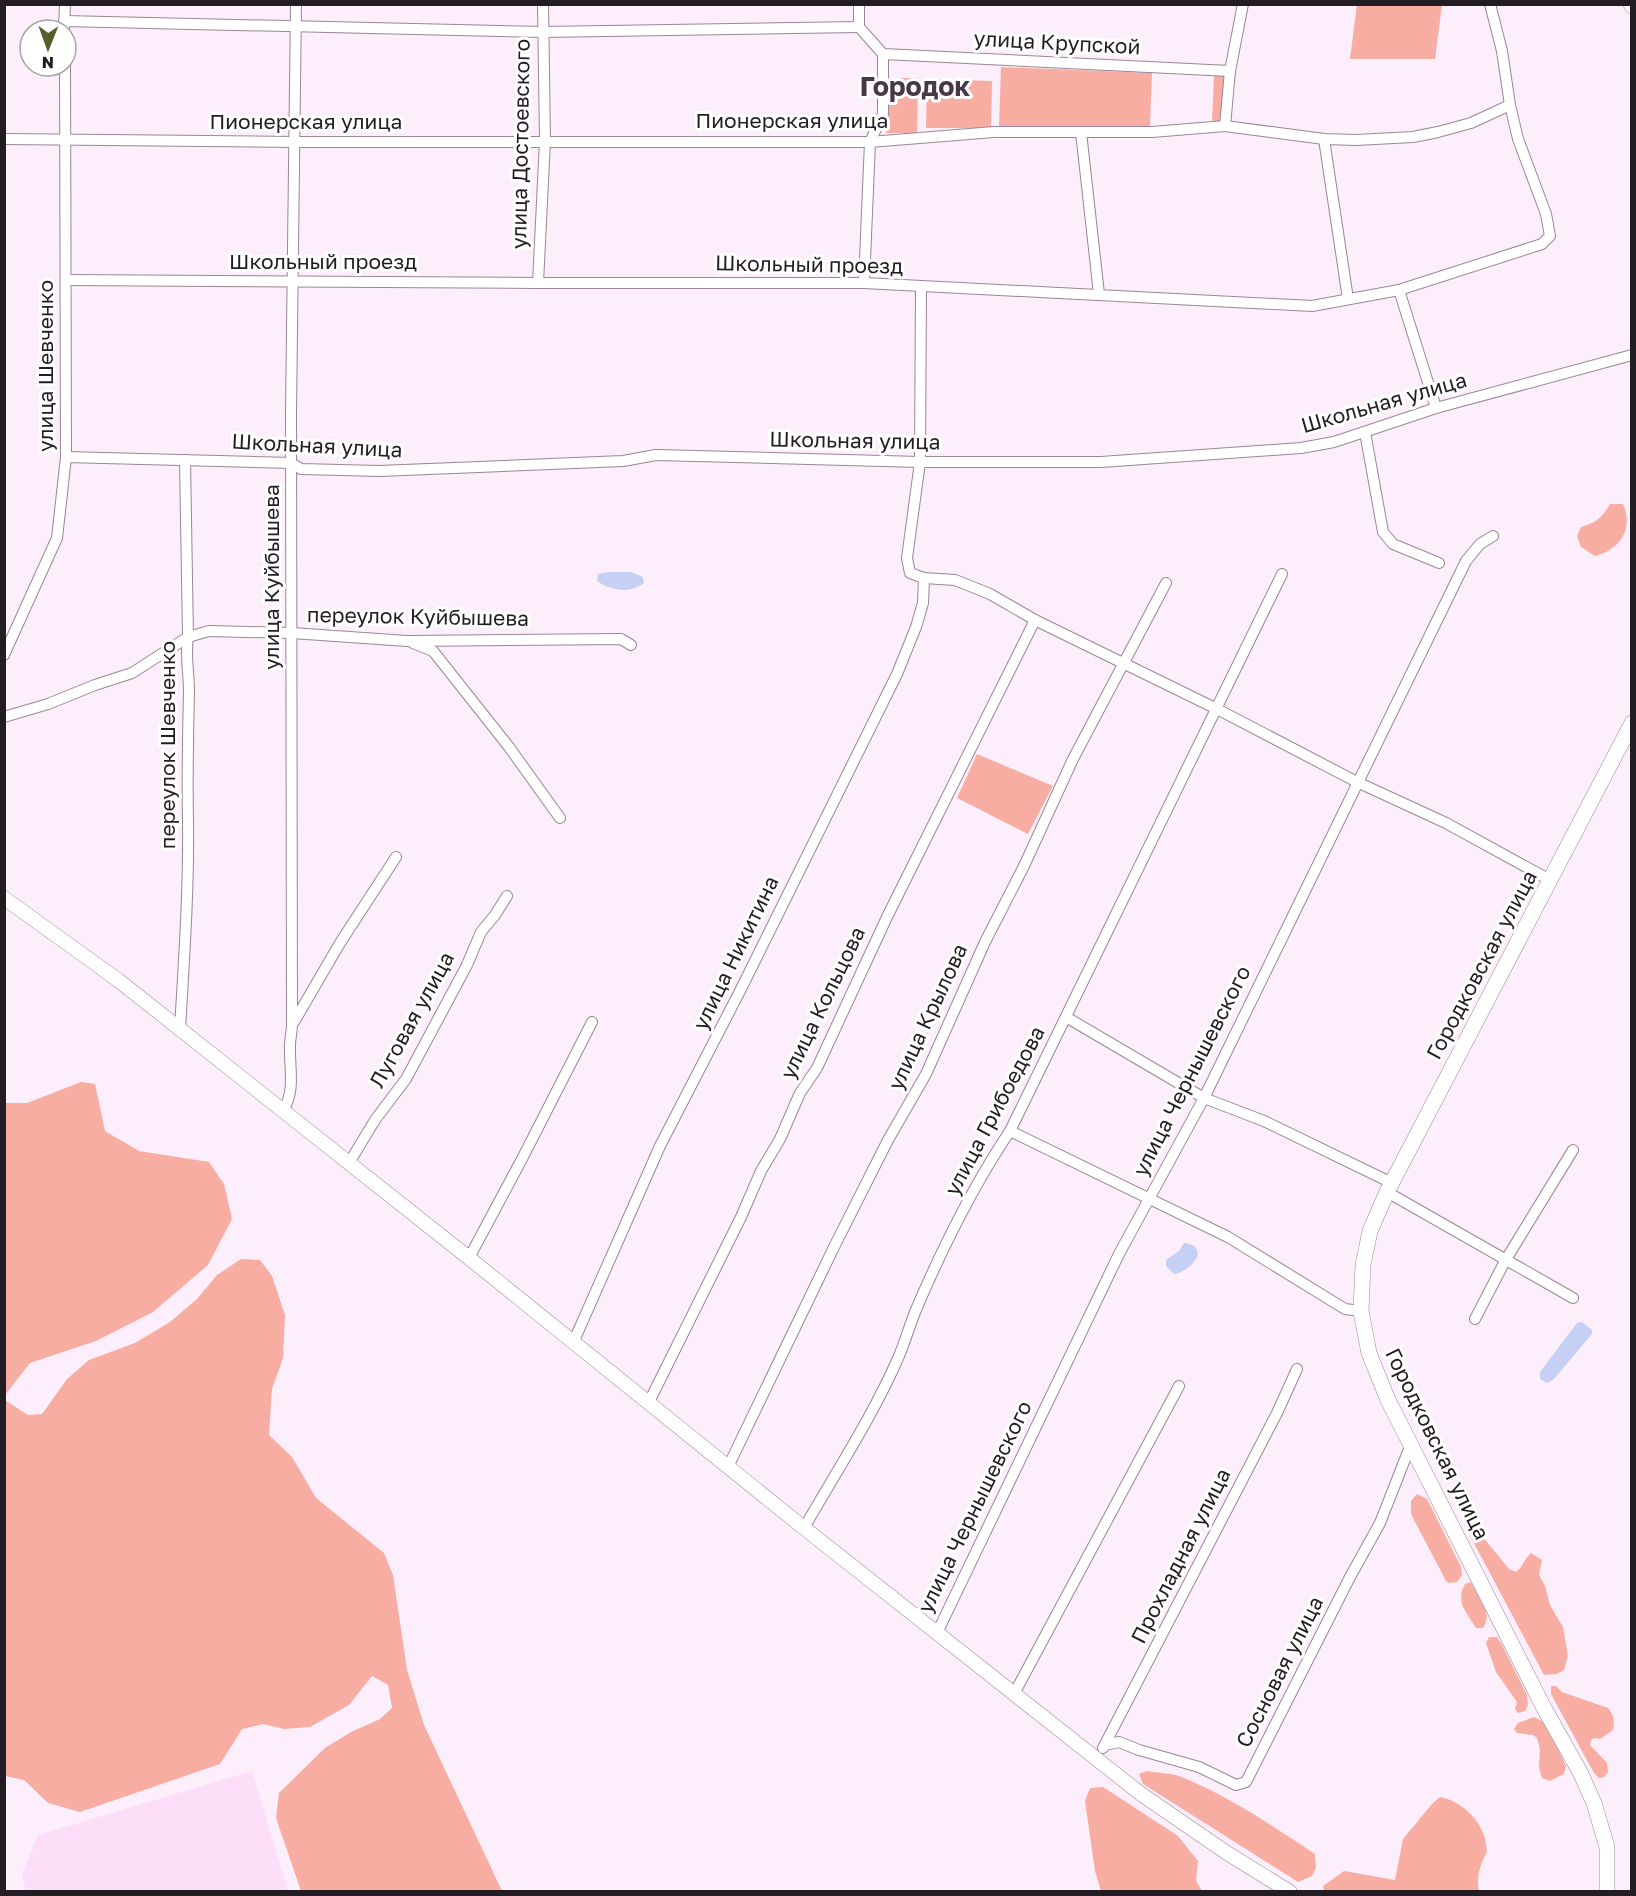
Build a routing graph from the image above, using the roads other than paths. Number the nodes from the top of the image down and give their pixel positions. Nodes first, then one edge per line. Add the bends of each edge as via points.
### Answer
1 (296, 4) edge
2 (543, 4) edge
3 (860, 4) edge
4 (1243, 4) edge
5 (1490, 4) edge
6 (78, 26) edge
7 (295, 27) junction
8 (859, 27) junction
9 (543, 32) junction
10 (883, 54) junction
11 (1230, 71) junction
12 (65, 78) edge
13 (1510, 105) junction
14 (1225, 126) junction
15 (1080, 132) junction
16 (4, 139) edge
17 (1324, 139) junction
18 (67, 140) junction
19 (544, 141) junction
20 (294, 142) junction
21 (870, 142) junction
22 (66, 280) junction
23 (293, 282) junction
24 (538, 283) junction
25 (864, 283) junction
26 (921, 286) junction
27 (1399, 290) junction
28 (1099, 294) junction
29 (1348, 299) junction
30 (1632, 355) edge
31 (1436, 408) junction
32 (1365, 432) junction
33 (66, 458) junction
34 (185, 460) junction
35 (920, 462) junction
36 (291, 463) junction
37 (1493, 536) dead end
38 (1438, 563) dead end
39 (1282, 574) dead end
40 (924, 578) junction
41 (1166, 583) dead end
42 (1035, 620) junction
43 (292, 633) junction
44 (188, 637) junction
45 (407, 641) junction
46 (631, 645) dead end
47 (4, 655) edge
48 (1125, 664) junction
49 (1217, 709) junction
50 (4, 717) edge
51 (1632, 723) edge
52 (1357, 782) junction
53 (560, 818) dead end
54 (396, 857) dead end
55 (1550, 880) junction
56 (507, 896) dead end
57 (4, 898) edge
58 (1066, 1017) junction
59 (592, 1022) dead end
60 (292, 1026) junction
61 (180, 1029) junction
62 (1204, 1098) junction
63 (283, 1111) junction
64 (1010, 1131) junction
65 (1573, 1150) dead end
66 (349, 1163) junction
67 (1390, 1187) junction
68 (1148, 1200) junction
69 (469, 1258) junction
70 (1505, 1261) junction
71 (1573, 1298) dead end
72 (1361, 1311) junction
73 (1475, 1319) dead end
74 (573, 1343) junction
75 (1297, 1369) dead end
76 (1179, 1386) dead end
77 (648, 1404) junction
78 (1411, 1444) junction
79 (728, 1467) junction
80 (804, 1528) junction
81 (937, 1633) junction
82 (1014, 1694) junction
83 (1105, 1745) junction
84 (1097, 1760) junction
85 (1290, 1892) edge
86 (1607, 1892) edge

1 - 7 street, улица Куйбышева
2 - 9 street, улица Достоевского
3 - 8 street
4 - 11 street
5 - 13 street
6 - 7 street
7 - 9 street
7 - 20 street, улица Куйбышева
8 - 9 street
8 - 10 street
9 - 19 street, улица Достоевского
10 - 11 street, улица Крупской
10 - 21 street via 883,114
11 - 14 street
12 - 18 street, улица Шевченко
13 - 17 street, Пионерская улица via 1471,123 1413,137
13 - 27 street, Школьный проезд via 1550,236 1542,244
14 - 15 street, Пионерская улица
14 - 17 street, Пионерская улица
15 - 21 street, Пионерская улица via 994,132
15 - 28 street
16 - 18 street, Пионерская улица
17 - 29 street
18 - 20 street, Пионерская улица
18 - 22 street, улица Шевченко
19 - 20 street, Пионерская улица
19 - 21 street, Пионерская улица
19 - 24 street, улица Достоевского
20 - 23 street, улица Куйбышева
21 - 25 street
22 - 23 street, Школьный проезд
22 - 33 street, улица Шевченко
23 - 24 street, Школьный проезд
23 - 36 street, улица Куйбышева
24 - 25 street, Школьный проезд
25 - 26 street, Школьный проезд
26 - 28 street, Школьный проезд
26 - 35 street
27 - 29 street, Школьный проезд
27 - 31 street
28 - 29 street, Школьный проезд via 1312,306
30 - 31 street, Школьная улица
31 - 32 street, Школьная улица
32 - 35 street, Школьная улица via 1301,448 1203,456 1101,462
32 - 38 street via 1383,532 1393,544
33 - 34 street, Школьная улица
33 - 47 street, улица Шевченко via 57,538
34 - 36 street, Школьная улица
34 - 44 street, переулок Шевченко
35 - 36 street, Школьная улица via 656,455 623,460 379,471 301,469
35 - 40 street via 907,558 910,573
36 - 43 street, улица Куйбышева
37 - 52 street, улица Чернышевского via 1466,561
39 - 49 street, улица Грибоедова
40 - 42 street via 955,580 990,594
40 - 74 street, улица Никитина via 923,603 897,674 660,1146
41 - 48 street, улица Крылова
42 - 48 street
42 - 77 street, улица Кольцова
43 - 44 street, переулок Куйбышева via 209,631
43 - 45 street, переулок Куйбышева
43 - 60 street, улица Куйбышева
44 - 50 street, переулок Куйбышева via 132,673
44 - 61 street, переулок Шевченко via 187,908
45 - 46 street, переулок Куйбышева via 621,639
45 - 53 street via 433,651
48 - 49 street
48 - 79 street, улица Крылова via 1073,759 926,1074 834,1247
49 - 52 street
49 - 58 street, улица Грибоедова
51 - 55 main road, Городковская улица
52 - 55 street via 1446,823
52 - 62 street, улица Чернышевского
54 - 60 street
55 - 67 main road, Городковская улица
56 - 66 street, Луговая улица via 481,932 406,1079
57 - 61 street
58 - 62 street
58 - 64 street, улица Грибоедова
59 - 69 street
60 - 63 street, улица Куйбышева via 290,1100
61 - 63 street
62 - 67 street via 1264,1121
62 - 68 street, улица Чернышевского
63 - 66 street
64 - 68 street
64 - 80 street, улица Грибоедова via 963,1213 868,1415
65 - 70 street
66 - 69 street
67 - 70 street
67 - 72 main road, Городковская улица via 1370,1232 1363,1265
68 - 72 street via 1228,1237 1345,1309
68 - 81 street, улица Чернышевского
69 - 74 street
70 - 71 street
70 - 73 street
72 - 78 main road, Городковская улица via 1369,1353
74 - 77 street
75 - 83 street, Прохладная улица
76 - 82 street
77 - 79 street
78 - 83 street, Сосновая улица via 1380,1523 1245,1782 1236,1785 1199,1767 1119,1742
78 - 86 main road, Городковская улица via 1594,1803 1607,1847
79 - 80 street
80 - 81 street
81 - 82 street
82 - 84 street
83 - 84 street, Прохладная улица
84 - 85 street via 1227,1853

